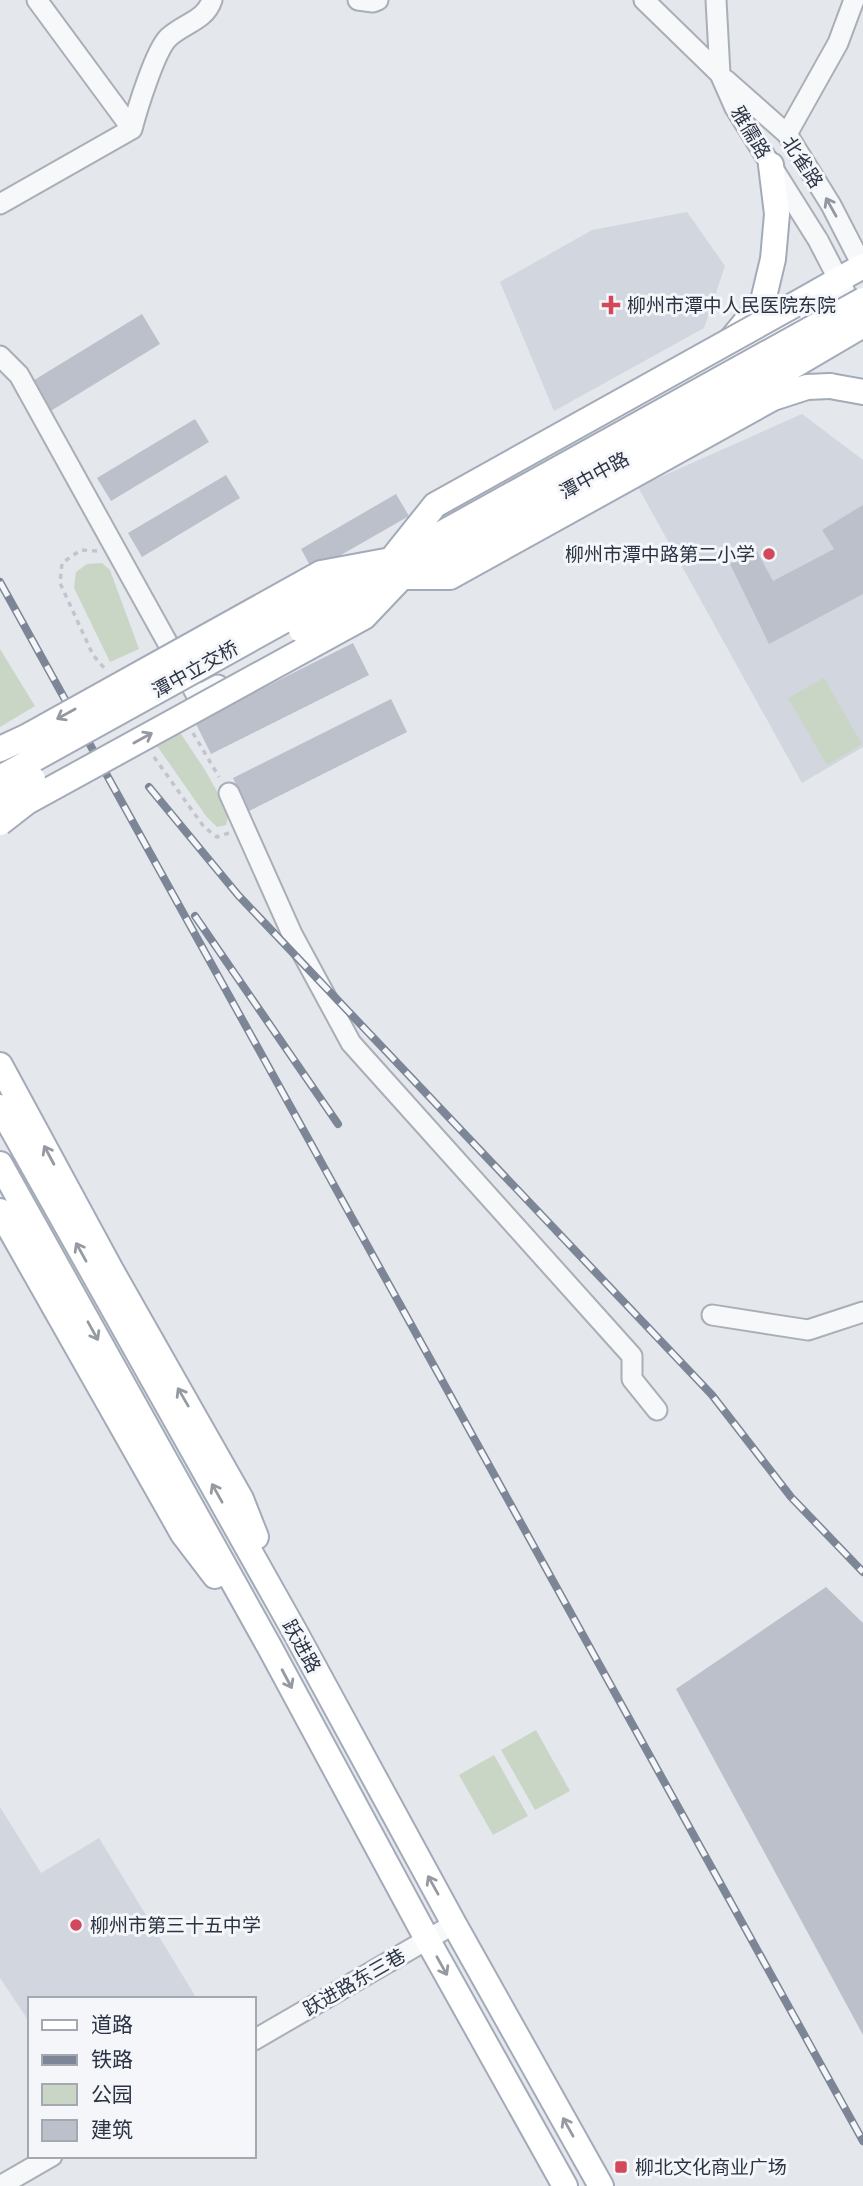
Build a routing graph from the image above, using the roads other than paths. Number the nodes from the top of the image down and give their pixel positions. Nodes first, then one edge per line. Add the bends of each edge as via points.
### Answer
1 (37, 0) edge
2 (212, 0) edge
3 (358, 0) edge
4 (378, 0) edge
5 (644, 0) edge
6 (716, 0) edge
7 (854, 0) edge
8 (720, 74) junction
9 (132, 129) junction
10 (787, 134) junction
11 (772, 165) junction
12 (0, 204) edge
13 (863, 266) edge
14 (848, 291) edge
15 (863, 325) edge
16 (863, 331) edge
17 (863, 338) edge
18 (727, 344) junction
19 (0, 356) edge
20 (863, 392) edge
21 (351, 568) junction
22 (397, 569) junction
23 (370, 604) junction
24 (321, 618) joint
25 (180, 663) junction
26 (0, 748) edge
27 (0, 778) edge
28 (229, 793) road end
29 (0, 797) edge
30 (0, 823) edge
31 (0, 1065) edge
32 (0, 1108) edge
33 (0, 1164) edge
34 (0, 1212) edge
35 (0, 1225) edge
36 (863, 1312) edge
37 (712, 1315) dead end
38 (657, 1410) dead end
39 (295, 1632) junction
40 (269, 1646) junction
41 (454, 1924) junction
42 (427, 1939) junction
43 (256, 2038) edge
44 (49, 2158) edge
45 (1, 2186) edge
46 (565, 2186) edge
47 (601, 2186) edge

1 - 9 street
2 - 9 street via 208,12 167,39 143,90
3 - 4 street
5 - 8 street, 雅儒路
6 - 8 street
7 - 10 street via 838,43
8 - 10 street, 北雀路
8 - 11 street, 雅儒路
9 - 12 street
13 -> 10 street, 北雀路
11 - 14 street, 雅儒路
11 - 18 main road, bridge via 776,214 773,259 763,301
13 - 14 main road
14 - 16 street
14 - 18 main road, bridge via 794,305
14 - 21 street
14 - 22 main road, 潭中中路, bridge via 701,391
15 - 22 main road, 潭中中路, bridge via 478,538
17 - 23 street
18 - 22 main road, bridge via 435,505
19 - 25 street via 19,375
20 - 22 main road, bridge via 807,387 773,398 450,578
21 - 23 street
21 - 25 street
22 - 24 main road, 潭中中路, bridge
22 -> 26 main road, bridge via 321,573
22 - 27 main road, 潭中立交桥, bridge
30 -> 22 main road, bridge via 27,802 365,617
23 - 25 street via 197,696
24 - 29 main road, 潭中立交桥, bridge
28 - 38 street via 292,933 351,1043 632,1356 632,1379
39 -> 31 main road via 241,1499
39 -> 32 main road, 跃进路
33 -> 40 main road, 跃进路
34 - 40 main road via 183,1534
35 - 40 street via 163,1516
36 - 37 street via 808,1330
41 -> 39 main road, 跃进路
40 -> 42 main road, 跃进路
41 - 42 street, 跃进路东三巷
47 -> 41 main road, 跃进路
42 - 43 street, 跃进路东三巷
42 -> 46 main road, 跃进路
44 - 45 street

